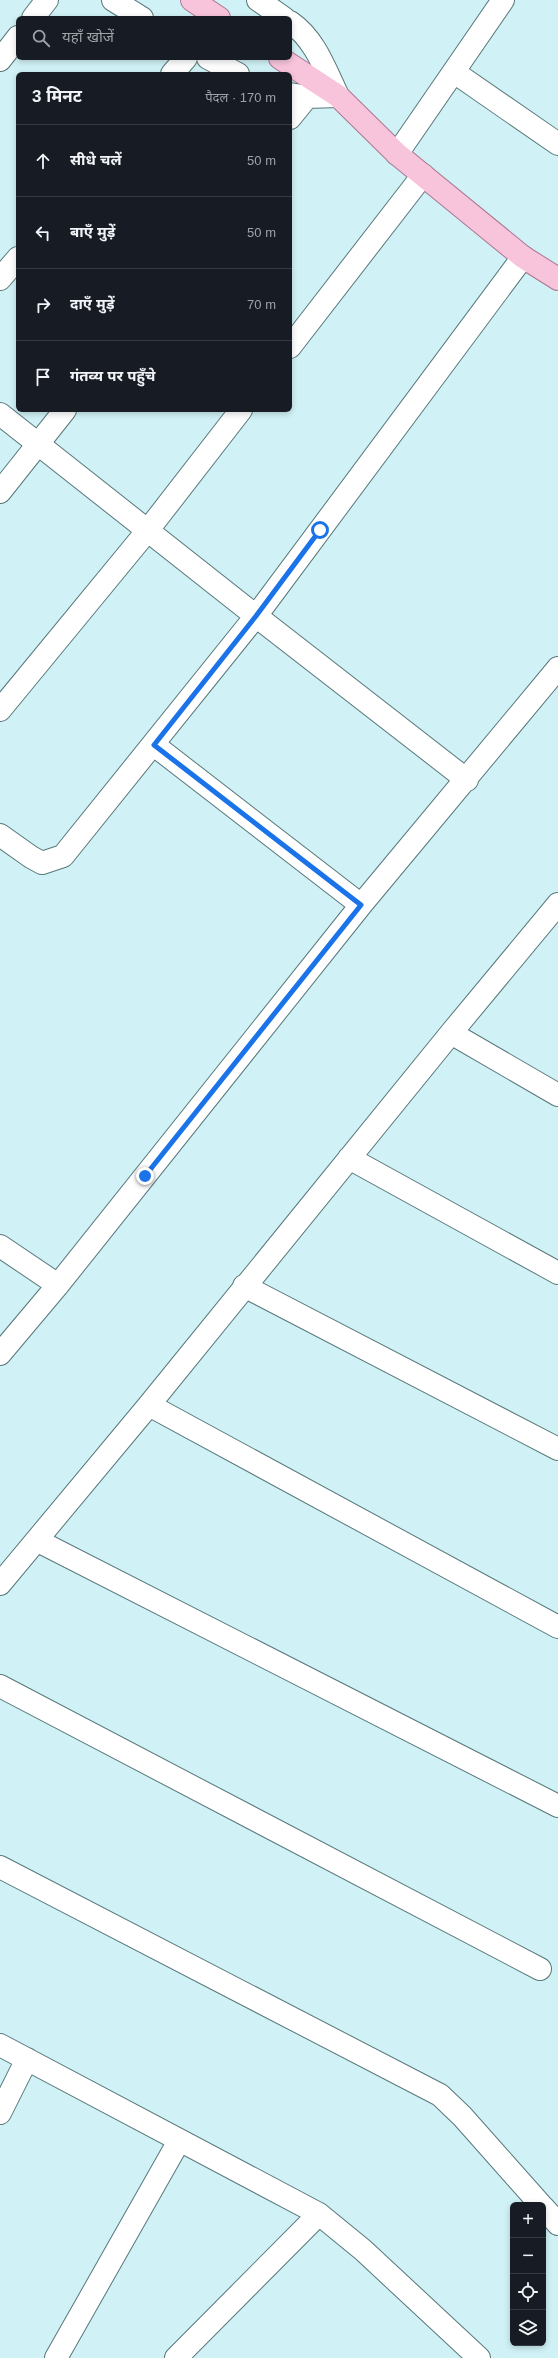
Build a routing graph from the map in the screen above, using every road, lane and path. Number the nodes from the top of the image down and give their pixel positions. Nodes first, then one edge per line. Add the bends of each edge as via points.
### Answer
1 (47, 0) edge
2 (113, 0) edge
3 (192, 0) edge
4 (258, 0) edge
5 (503, 0) edge
6 (35, 16) edge
7 (139, 16) edge
8 (216, 16) edge
9 (281, 16) edge
10 (292, 23) edge
11 (16, 40) edge
12 (0, 60) edge
13 (184, 60) edge
14 (212, 60) edge
15 (283, 60) edge
16 (174, 72) edge
17 (234, 72) edge
18 (454, 72) junction
19 (298, 95) edge
20 (338, 96) junction
21 (292, 112) edge
22 (558, 144) edge
23 (397, 154) junction
24 (423, 175) junction
25 (523, 257) junction
26 (16, 260) edge
27 (0, 279) edge
28 (558, 279) edge
29 (292, 344) edge
30 (63, 412) edge
31 (239, 412) edge
32 (0, 414) edge
33 (39, 444) junction
34 (0, 492) edge
35 (148, 530) junction
36 (256, 616) junction
37 (558, 668) edge
38 (0, 710) edge
39 (154, 745) junction
40 (467, 780) junction
41 (0, 835) edge
42 (361, 905) junction
43 (555, 915) edge
44 (451, 1033) junction
45 (558, 1095) edge
46 (349, 1158) junction
47 (0, 1246) edge
48 (558, 1273) edge
49 (58, 1285) junction
50 (244, 1286) junction
51 (0, 1354) edge
52 (149, 1405) junction
53 (558, 1449) edge
54 (38, 1541) junction
55 (0, 1584) edge
56 (558, 1627) edge
57 (0, 1686) edge
58 (558, 1806) edge
59 (0, 1867) edge
60 (540, 1969) dead end
61 (0, 2045) edge
62 (27, 2059) junction
63 (0, 2113) edge
64 (179, 2141) junction
65 (538, 2202) edge
66 (546, 2210) edge
67 (319, 2214) junction
68 (558, 2224) edge
69 (56, 2358) edge
70 (176, 2358) edge
71 (479, 2358) edge

1 - 6 street
2 - 7 street
3 - 8 main road
4 - 9 street
5 - 18 street
10 - 20 street via 311,42
11 - 12 street
13 - 16 street
14 - 17 street
15 - 20 main road
18 - 22 street
18 - 23 street
19 - 20 street
19 - 21 street
20 - 23 main road
23 - 24 main road
24 - 25 main road
24 - 29 street
25 - 28 main road
25 - 36 street
26 - 27 street
30 - 33 street
31 - 35 street
32 - 33 street
33 - 34 street
33 - 35 street
35 - 36 street
35 - 38 street
36 - 39 street
36 - 40 street
37 - 40 street
39 - 41 street via 63,856 42,863
39 - 42 street
40 - 42 street
42 - 49 street
43 - 44 street
44 - 45 street
44 - 46 street
46 - 48 street
46 - 50 street
47 - 49 street
49 - 51 street
50 - 52 street
50 - 53 street
52 - 54 street
52 - 56 street
54 - 55 street
54 - 58 street
57 - 60 street
59 - 65 street via 440,2095
61 - 62 street
62 - 63 street
62 - 64 street
64 - 67 street
64 - 69 street
66 - 68 street
67 - 70 street
67 - 71 street via 363,2250

